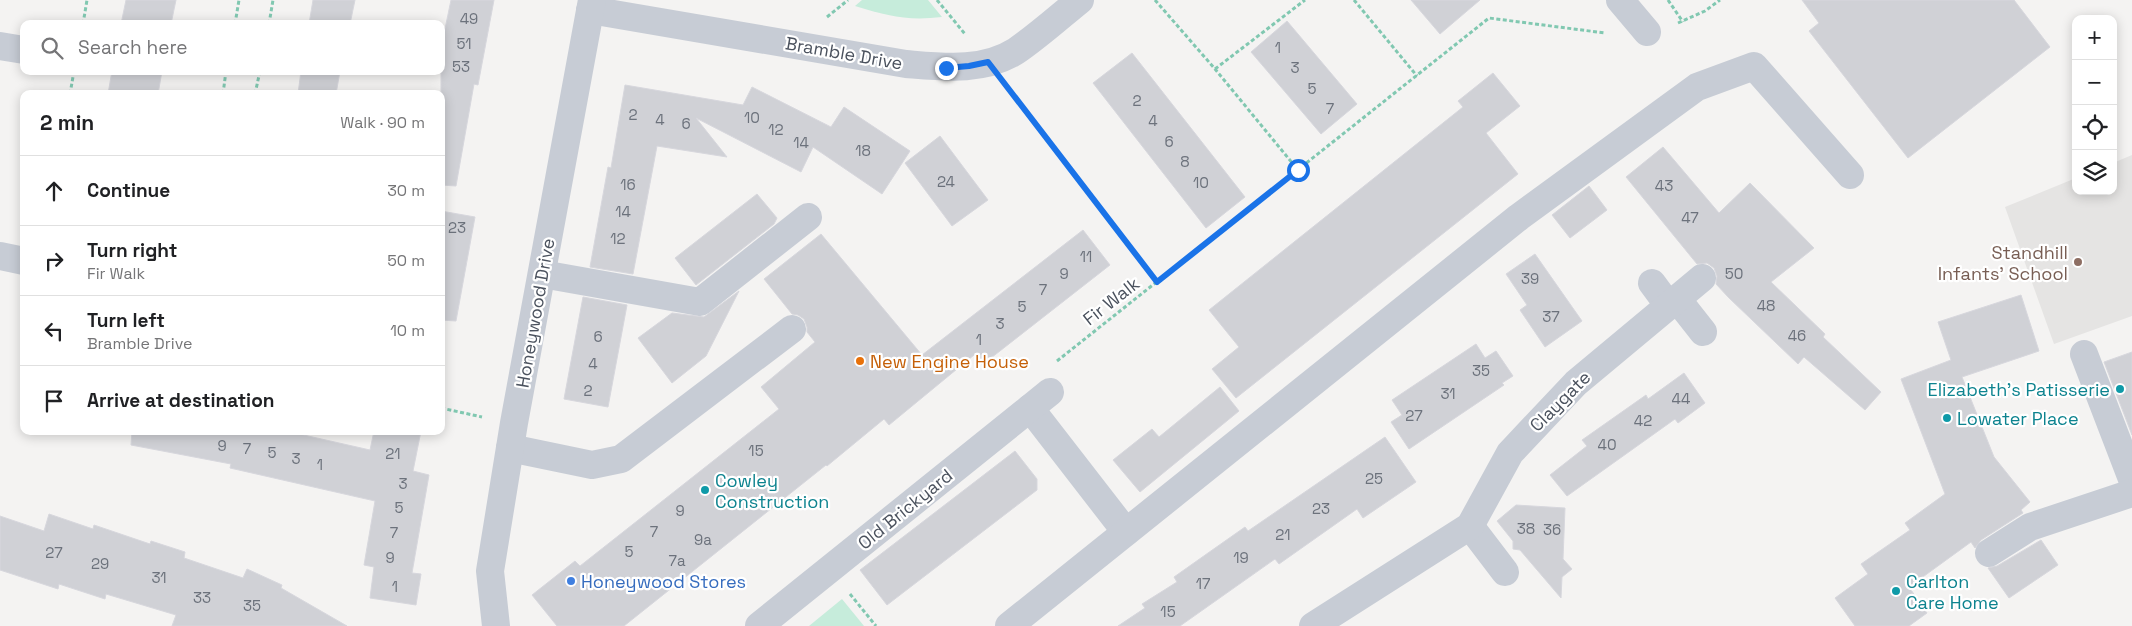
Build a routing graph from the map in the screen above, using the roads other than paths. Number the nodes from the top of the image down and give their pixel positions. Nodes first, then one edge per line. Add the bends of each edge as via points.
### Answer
1 (1080, 0) edge
2 (1620, 0) edge
3 (591, 5) edge
4 (1647, 32) road end
5 (0, 46) edge
6 (20, 49) edge
7 (1850, 175) dead end
8 (808, 218) dead end
9 (0, 256) edge
10 (20, 261) edge
11 (542, 274) junction
12 (1702, 278) dead end
13 (1652, 283) dead end
14 (1673, 302) junction
15 (792, 329) dead end
16 (1703, 332) dead end
17 (2084, 354) dead end
18 (512, 436) junction
19 (2132, 479) edge
20 (2132, 493) edge
21 (1470, 526) junction
22 (1126, 532) junction
23 (1989, 553) dead end
24 (1505, 572) dead end
25 (496, 626) edge
26 (759, 626) edge
27 (1009, 626) edge
28 (1313, 626) edge

1 - 3 street, Bramble Drive via 1020,60 946,68 906,64
2 - 4 street
3 - 11 street, Honeywood Drive
5 - 6 street
7 - 22 street via 1754,66 1698,86 1519,217
8 - 11 street via 700,302
9 - 10 street
11 - 18 street, Honeywood Drive
12 - 14 street, Claygate
13 - 14 street
14 - 16 street
14 - 21 street, Claygate via 1576,383 1510,453
15 - 18 street via 621,458 592,465
17 - 19 street
18 - 25 street, Honeywood Drive via 490,571
20 - 23 street via 2030,527
21 - 24 street
21 - 28 street, Claygate
22 - 26 street, Old Brickyard via 1040,400
22 - 27 street via 1079,558

